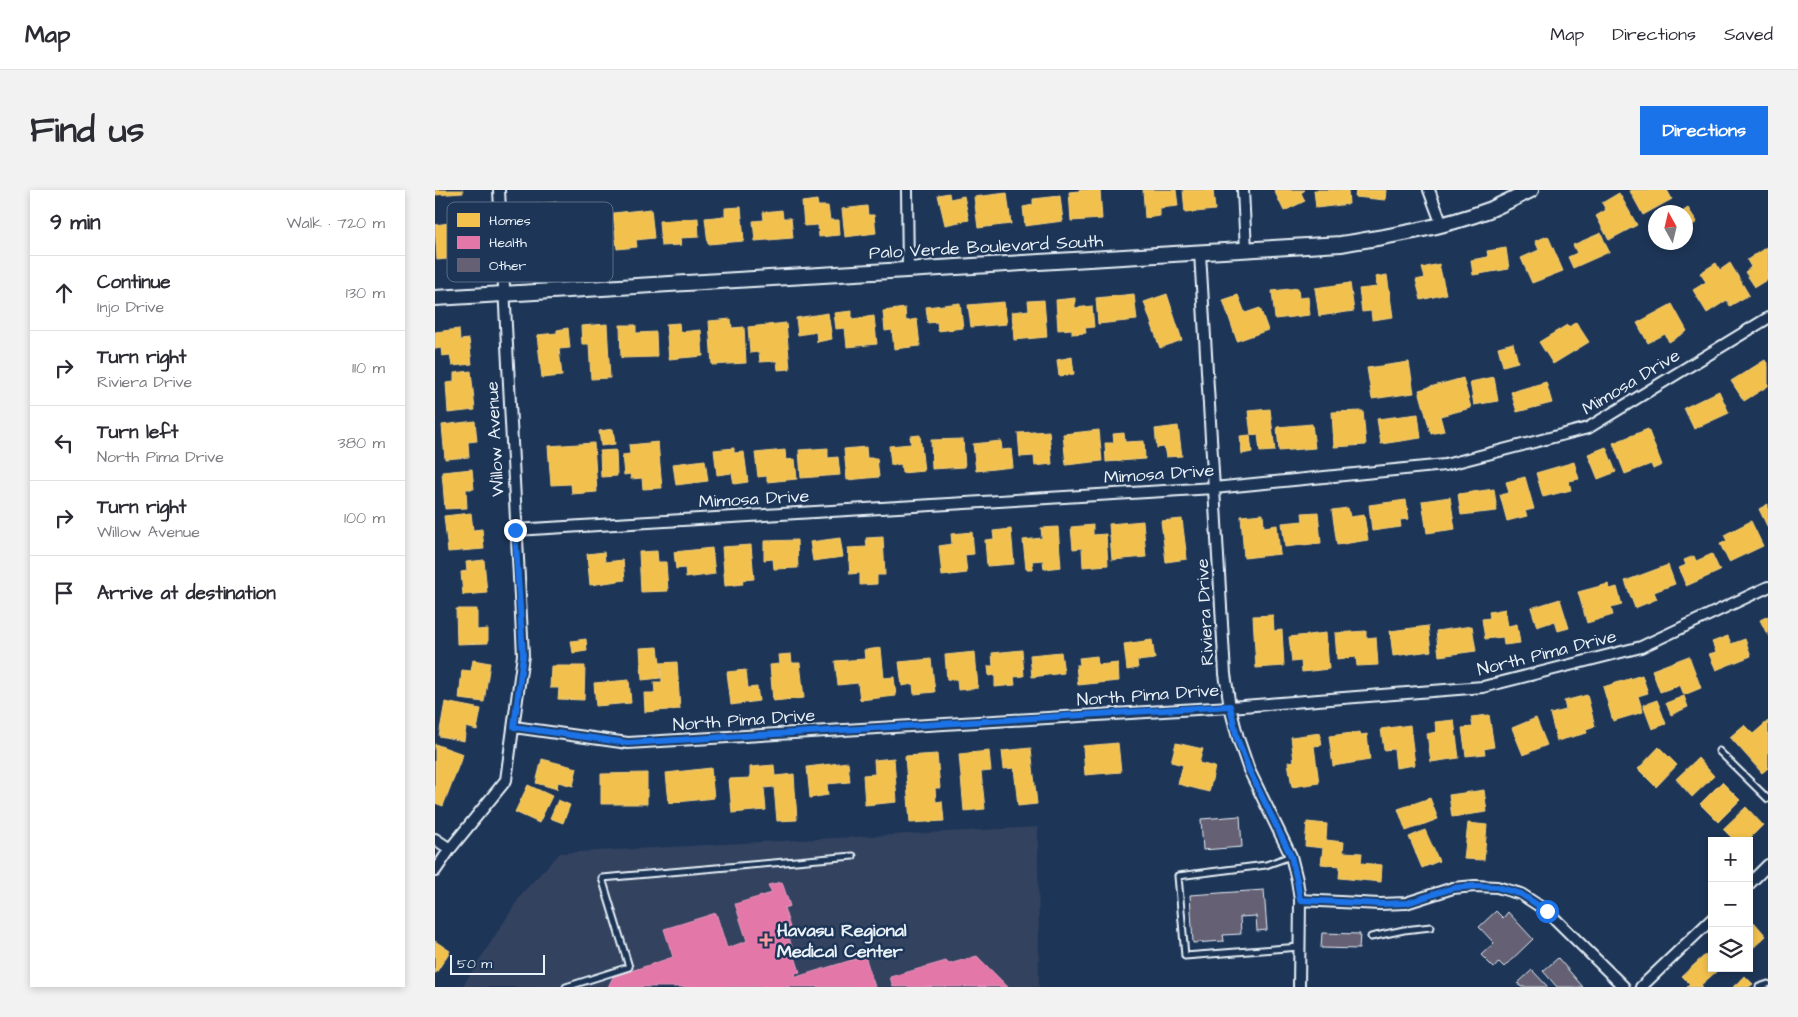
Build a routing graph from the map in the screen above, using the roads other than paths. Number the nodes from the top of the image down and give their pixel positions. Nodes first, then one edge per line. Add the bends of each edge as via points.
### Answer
1 (907, 190) edge
2 (1243, 190) edge
3 (1429, 190) edge
4 (1531, 190) edge
5 (1442, 224) junction
6 (1246, 250) junction
7 (1200, 253) junction
8 (908, 270) junction
9 (503, 282) edge
10 (504, 294) junction
11 (435, 298) edge
12 (1768, 318) edge
13 (1214, 488) junction
14 (515, 530) junction
15 (1768, 588) edge
16 (1230, 706) junction
17 (514, 727) junction
18 (1719, 751) dead end
19 (1768, 799) edge
20 (435, 839) edge
21 (451, 849) junction
22 (853, 856) dead end
23 (1291, 856) junction
24 (1768, 865) edge
25 (435, 871) edge
26 (1751, 882) edge
27 (1300, 900) junction
28 (1708, 923) edge
29 (1431, 928) dead end
30 (1371, 937) dead end
31 (1300, 946) junction
32 (1768, 984) edge
33 (566, 987) edge
34 (1299, 987) edge
35 (1624, 987) edge
36 (1641, 987) edge
37 (1759, 987) edge

1 - 8 street
2 - 6 street
3 - 5 street
4 - 5 main road, Palo Verde Boulevard South via 1489,210
5 - 6 main road, Palo Verde Boulevard South via 1395,236 1341,244
6 - 7 main road, Palo Verde Boulevard South
7 - 8 main road, Palo Verde Boulevard South
7 - 13 street, Riviera Drive
8 - 10 main road, Palo Verde Boulevard South
9 - 10 street, Willow Avenue
10 - 11 main road, Palo Verde Boulevard South
10 - 14 street, Willow Avenue
12 - 13 street, Mimosa Drive via 1588,428 1445,465
13 - 14 street, Mimosa Drive
13 - 16 street, Riviera Drive via 1225,674
14 - 17 street, Willow Avenue via 523,655
15 - 16 street, North Pima Drive via 1641,647 1483,686
16 - 17 street, North Pima Drive via 628,743
16 - 23 street, Riviera Drive via 1249,770
17 - 21 street, Willow Avenue via 506,780
18 - 19 lane
20 - 21 street
21 - 25 street, Willow Avenue
22 - 33 lane via 602,878 629,966
23 - 27 street, Riviera Drive
23 - 31 lane via 1266,865 1178,876 1185,956
24 - 26 street
27 - 31 street, Riviera Drive
27 - 35 street via 1407,903 1453,888 1497,887 1521,894 1547,911
28 - 36 street
29 - 30 lane
31 - 34 street, Riviera Drive
32 - 37 lane

